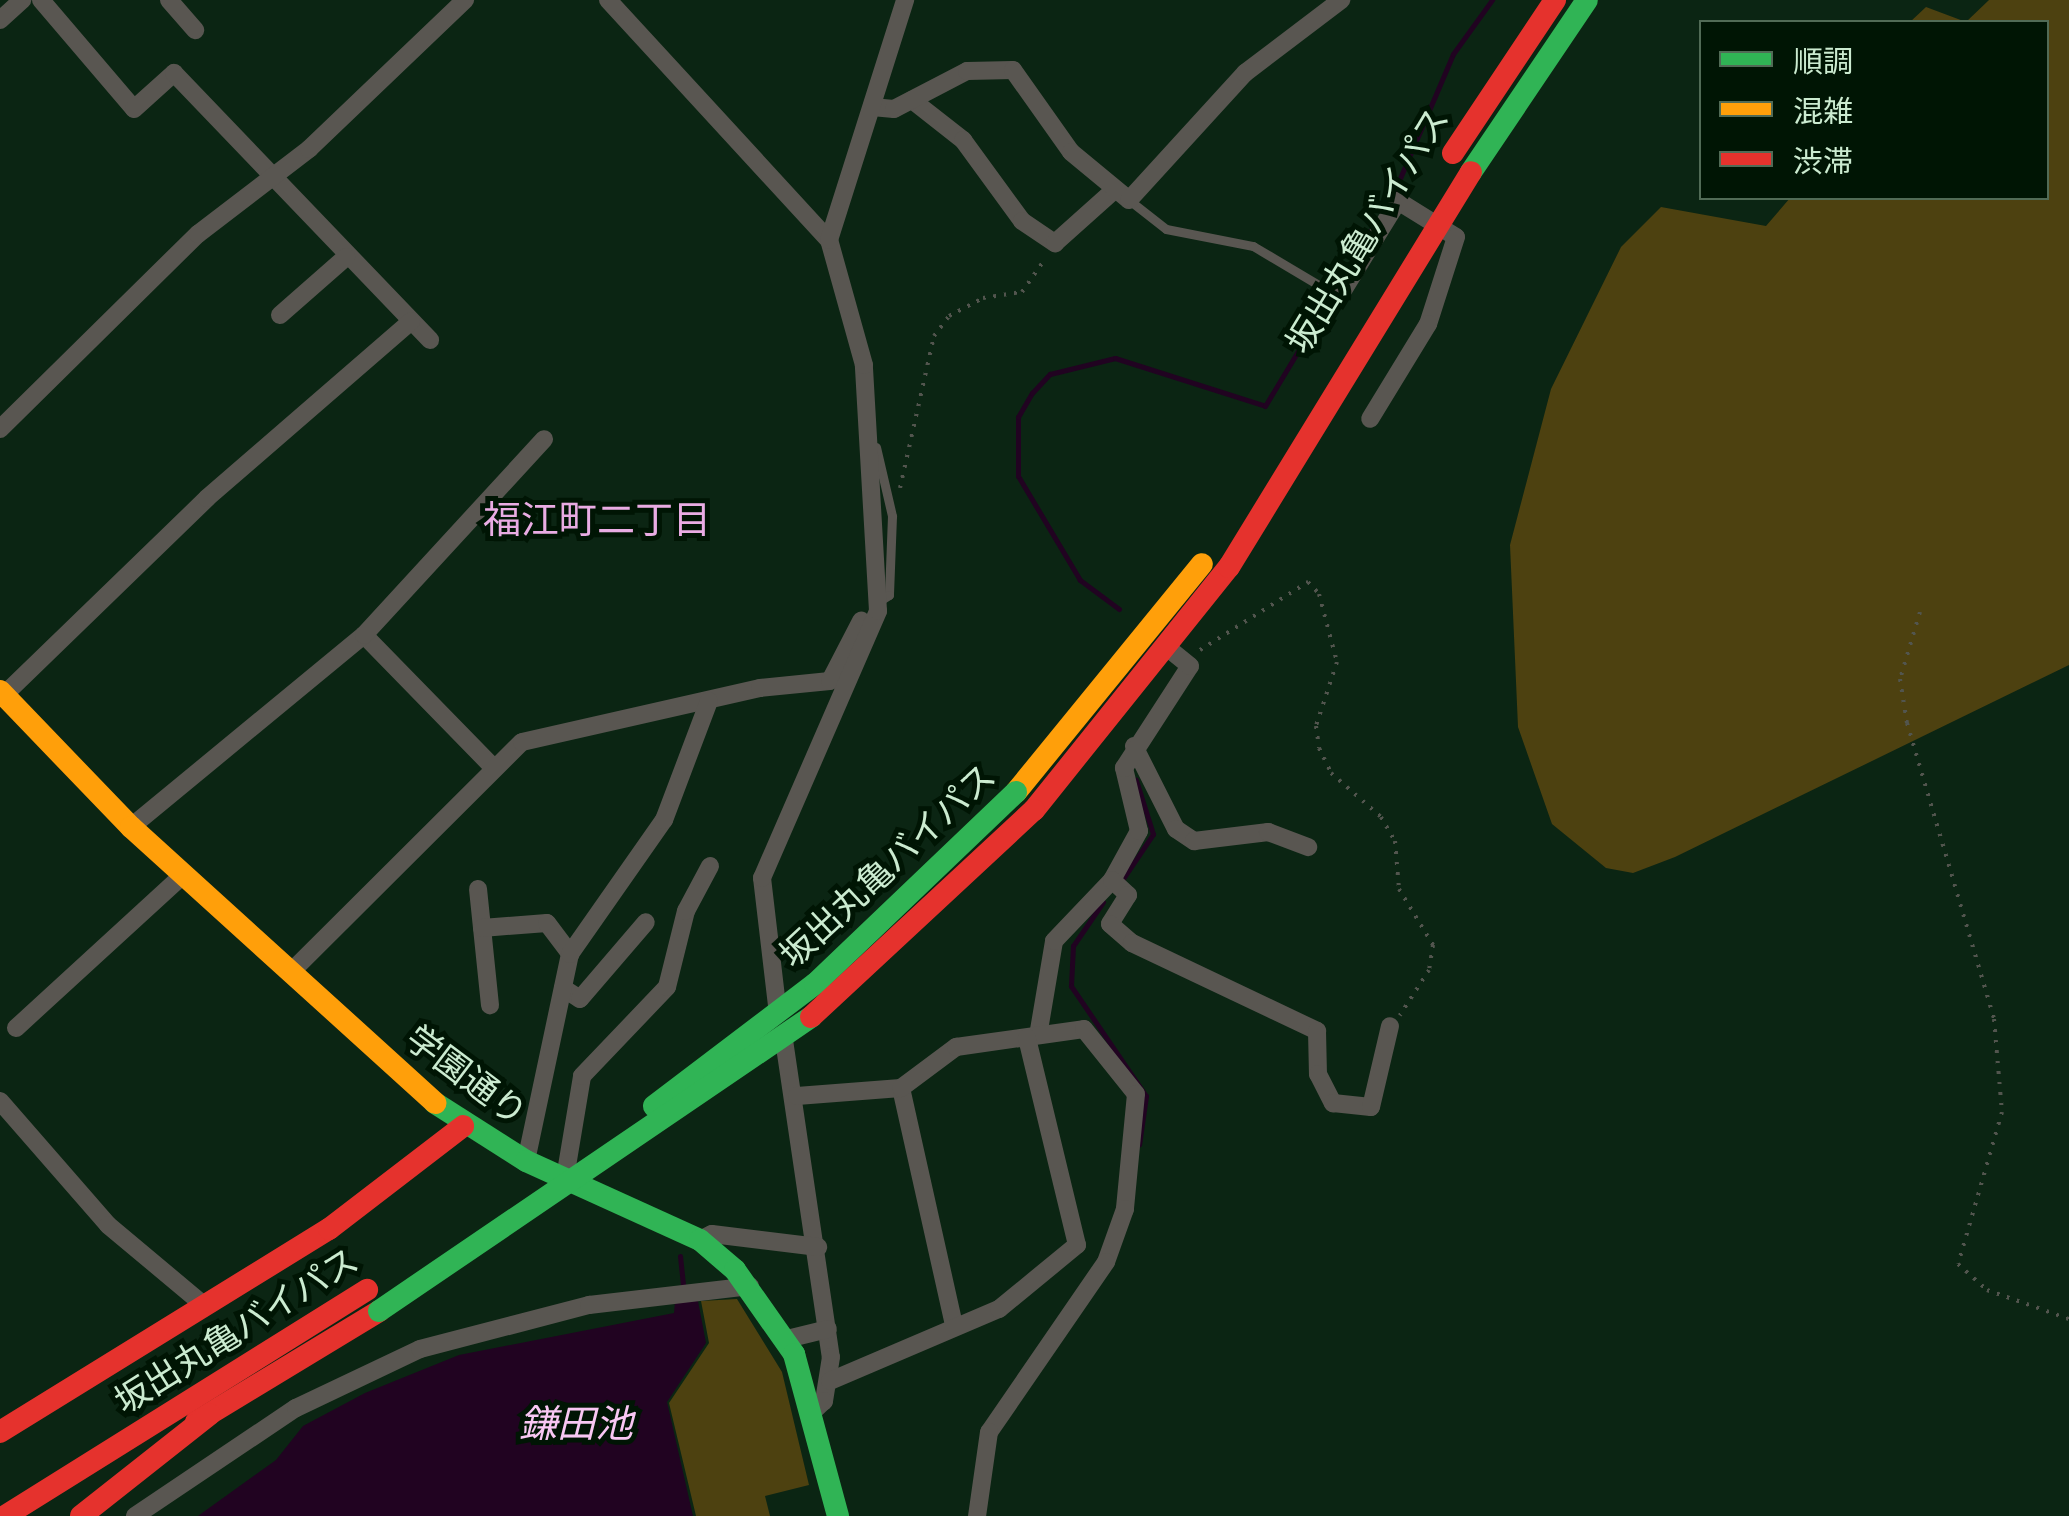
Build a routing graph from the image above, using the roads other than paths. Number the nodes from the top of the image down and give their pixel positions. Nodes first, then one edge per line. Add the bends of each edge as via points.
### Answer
1 (22, 0) edge
2 (40, 0) edge
3 (169, 0) edge
4 (608, 0) edge
5 (905, 0) edge
6 (1341, 0) edge
7 (1554, 0) edge
8 (1586, 0) edge
9 (456, 3) edge
10 (0, 20) edge
11 (196, 30) dead end
12 (912, 100) junction
13 (872, 107) junction
14 (272, 178) junction
15 (1111, 192) junction
16 (1129, 200) junction
17 (1428, 215) junction
18 (828, 240) junction
19 (346, 257) junction
20 (1334, 295) joint
21 (280, 315) dead end
22 (411, 321) junction
23 (430, 340) dead end
24 (1370, 419) dead end
25 (3, 420) edge
26 (866, 432) junction
27 (544, 438) dead end
28 (878, 606) junction
29 (364, 635) junction
30 (1178, 656) junction
31 (2, 693) edge
32 (709, 700) junction
33 (1134, 746) junction
34 (494, 768) junction
35 (131, 827) junction
36 (1308, 847) dead end
37 (710, 866) dead end
38 (182, 876) junction
39 (1117, 884) junction
40 (478, 889) dead end
41 (646, 922) dead end
42 (482, 928) junction
43 (570, 954) junction
44 (290, 973) junction
45 (563, 988) junction
46 (490, 1005) dead end
47 (1390, 1026) road end
48 (16, 1028) dead end
49 (1033, 1034) junction
50 (901, 1088) junction
51 (797, 1096) junction
52 (0, 1100) edge
53 (463, 1126) junction
54 (526, 1161) junction
55 (565, 1178) junction
56 (700, 1240) junction
57 (818, 1247) junction
58 (750, 1286) junction
59 (373, 1300) junction
60 (204, 1306) junction
61 (954, 1325) junction
62 (828, 1329) junction
63 (294, 1332) junction
64 (787, 1339) junction
65 (830, 1380) junction
66 (812, 1412) junction
67 (210, 1414) junction
68 (0, 1432) edge
69 (0, 1506) edge
70 (5, 1516) edge
71 (48, 1516) edge
72 (81, 1516) edge
73 (135, 1516) edge
74 (838, 1516) edge
75 (977, 1516) edge

1 - 10 street
2 - 14 street via 134,109 174,73
3 - 11 street
4 - 18 street
5 - 13 street
6 - 16 street via 1245,73
7 - 17 main road, 坂出丸亀バイパス
8 - 17 main road, 坂出丸亀バイパス
9 - 14 street
12 - 13 street
12 - 15 street via 968,71 1013,70
12 - 15 street via 964,140 1022,221 1055,244
13 - 18 street
14 - 19 street
14 - 25 street via 198,234
15 - 16 street
16 - 20 lane via 1166,229 1253,246
17 - 20 street via 1402,200 1390,208
17 - 24 street via 1456,247 1428,324
17 - 30 main road, 坂出丸亀バイパス via 1283,483
17 - 59 main road, 坂出丸亀バイパス, bridge via 1215,546 1016,792 897,912 748,1036
18 - 26 street via 864,365
19 - 21 street
19 - 22 street
22 - 23 street
22 - 31 street via 207,498
26 - 28 street
26 - 28 lane via 892,516 889,595
27 - 29 street
28 - 32 street via 864,616 830,681
28 - 51 street via 762,878 761,924
29 - 34 street
29 - 35 street
30 - 33 street
30 - 59 main road, 坂出丸亀バイパス, bridge via 912,932 766,1055
31 - 35 main road, 学園通り
32 - 34 street via 522,742
32 - 43 street via 664,820
33 - 36 street via 1176,829 1194,841 1268,832
33 - 39 street via 1124,768 1139,831
34 - 44 street
35 - 38 main road, 学園通り
37 - 55 street via 686,911 667,987 582,1076
38 - 44 main road, 学園通り
38 - 48 street
39 - 47 street via 1128,894 1110,924 1132,943 1317,1032 1318,1074 1333,1104 1371,1107
39 - 49 street via 1054,941
40 - 42 street
41 - 45 street via 580,999
42 - 43 street via 547,923
42 - 46 street
43 - 45 street
44 - 53 main road, 学園通り
45 - 54 street
49 - 50 street via 956,1047
49 - 61 street via 1077,1245 999,1309
49 - 75 street via 1084,1029 1110,1053 1140,1109 1106,1262 989,1432
50 - 51 street
50 - 61 street
51 - 57 street
52 - 60 street via 108,1225
53 - 54 main road, 学園通り
53 - 60 main road via 329,1229
54 - 55 main road, 学園通り
55 - 56 main road, 学園通り
56 - 57 street via 712,1234
56 - 58 main road, 学園通り
57 - 62 street
58 - 64 main road, 学園通り
58 - 73 street via 538,1315 420,1349 296,1408
59 - 63 main road, 坂出丸亀バイパス
59 - 67 main road, 坂出丸亀バイパス
60 - 68 main road
61 - 65 street
62 - 64 street
62 - 65 street
63 - 69 main road
63 - 70 main road, 坂出丸亀バイパス
64 - 66 main road, 学園通り
65 - 66 street
66 - 74 main road, 学園通り
67 - 71 main road, 坂出丸亀バイパス
67 - 72 main road

